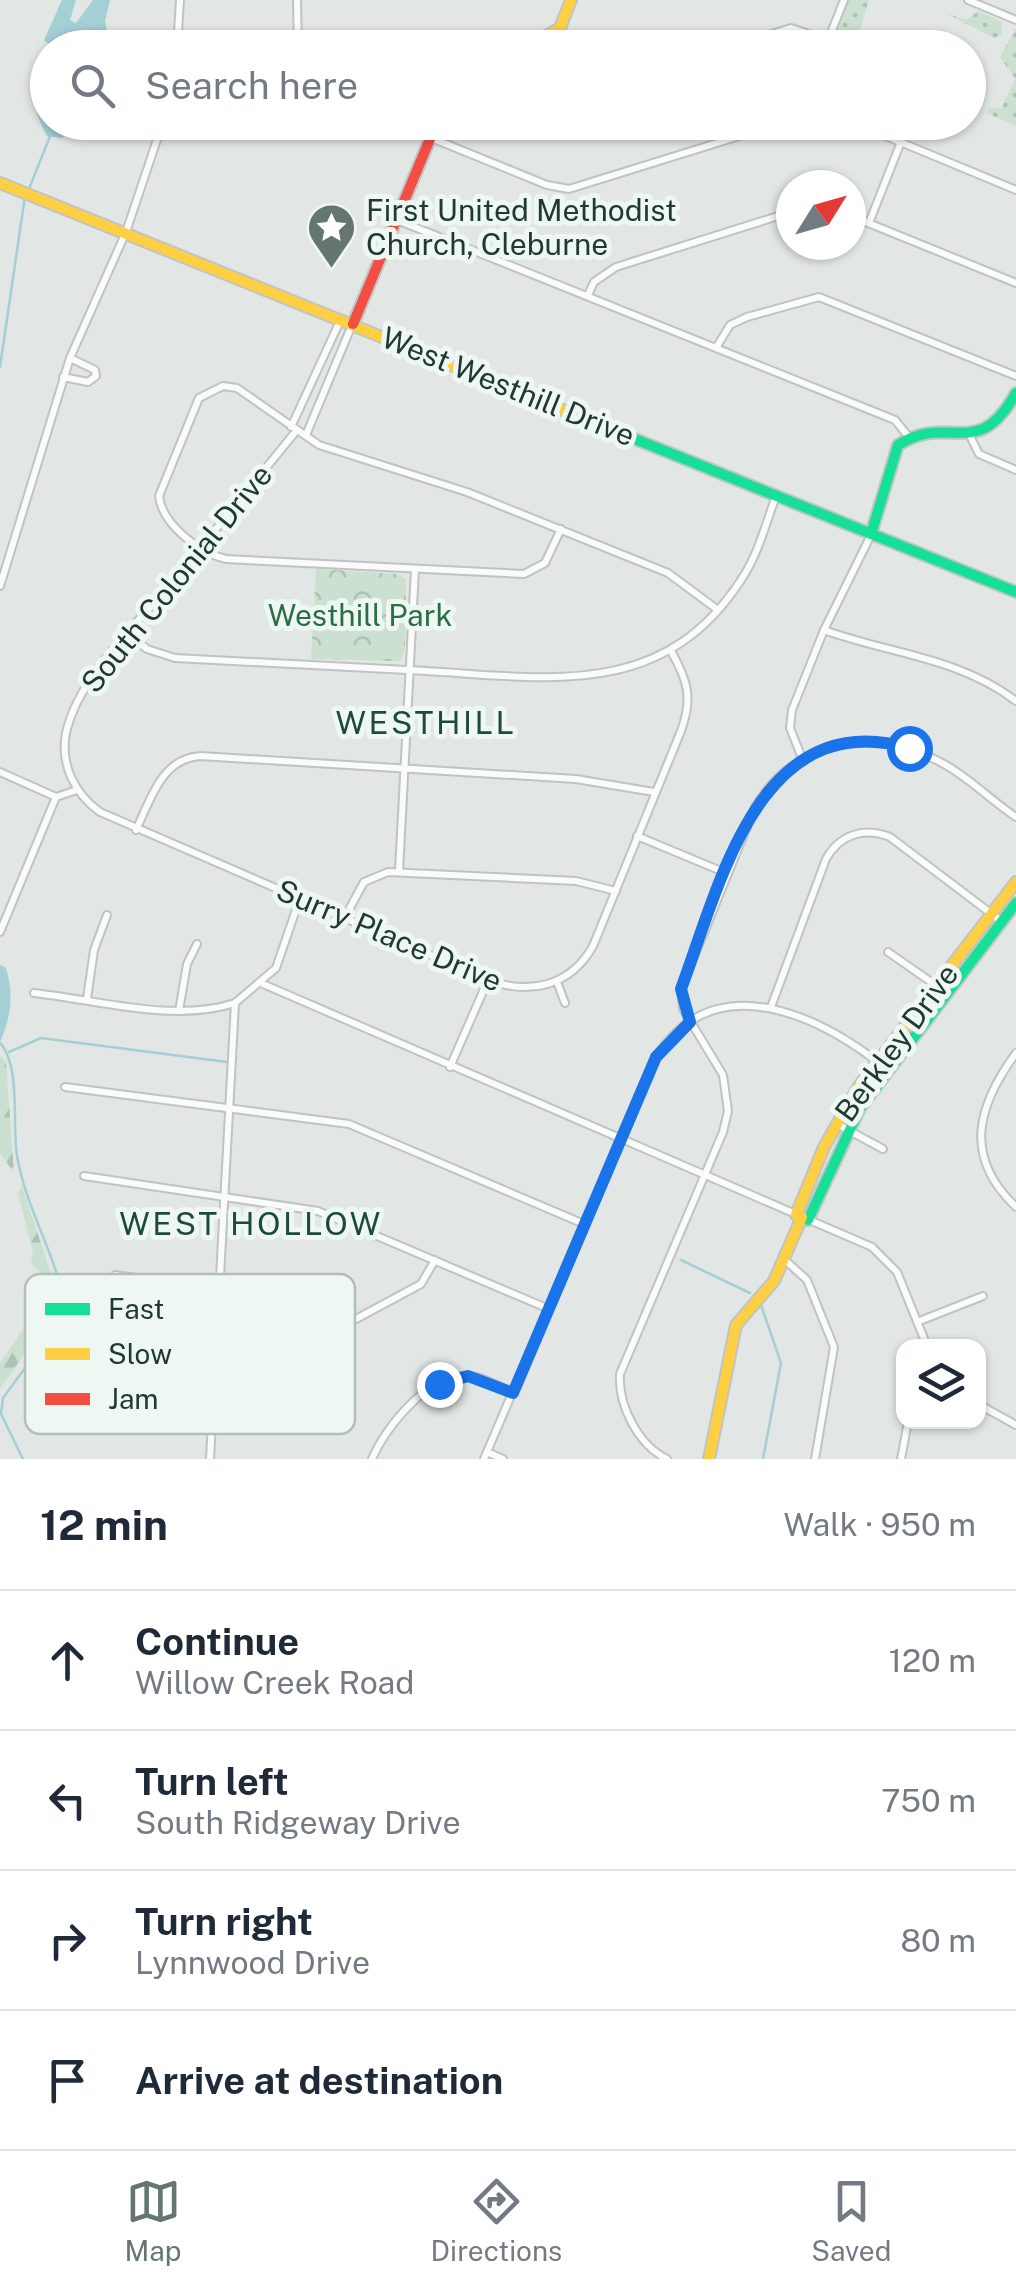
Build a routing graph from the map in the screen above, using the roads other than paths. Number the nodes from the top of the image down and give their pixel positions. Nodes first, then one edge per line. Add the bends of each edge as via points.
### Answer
1 (180, 0) edge
2 (297, 0) edge
3 (571, 0) edge
4 (844, 0) edge
5 (968, 0) edge
6 (1016, 20) edge
7 (178, 30) edge
8 (298, 30) edge
9 (556, 30) edge
10 (832, 30) edge
11 (157, 140) edge
12 (431, 140) edge
13 (434, 140) edge
14 (727, 140) edge
15 (895, 140) edge
16 (901, 142) junction
17 (0, 183) edge
18 (1016, 190) edge
19 (776, 217) edge
20 (397, 220) junction
21 (866, 222) edge
22 (870, 223) junction
23 (126, 232) junction
24 (1016, 283) edge
25 (588, 295) junction
26 (340, 319) junction
27 (352, 324) junction
28 (716, 348) junction
29 (70, 358) junction
30 (1016, 376) edge
31 (63, 377) junction
32 (1016, 393) edge
33 (294, 429) junction
34 (306, 435) junction
35 (908, 436) junction
36 (970, 436) junction
37 (1016, 470) edge
38 (776, 496) junction
39 (561, 529) junction
40 (872, 534) junction
41 (202, 547) junction
42 (415, 569) junction
43 (0, 586) edge
44 (1016, 592) edge
45 (718, 610) junction
46 (824, 630) junction
47 (128, 635) junction
48 (670, 650) junction
49 (409, 670) junction
50 (1016, 701) edge
51 (802, 758) junction
52 (406, 771) junction
53 (0, 772) edge
54 (76, 790) junction
55 (654, 792) junction
56 (56, 797) junction
57 (1016, 817) edge
58 (136, 830) junction
59 (637, 836) junction
60 (399, 872) junction
61 (726, 874) junction
62 (1016, 882) edge
63 (616, 891) junction
64 (300, 898) junction
65 (1016, 903) edge
66 (107, 916) dead end
67 (345, 918) junction
68 (996, 918) junction
69 (0, 932) edge
70 (197, 944) dead end
71 (888, 952) dead end
72 (488, 980) junction
73 (556, 982) junction
74 (262, 984) junction
75 (937, 985) junction
76 (34, 993) dead end
77 (947, 993) junction
78 (87, 999) junction
79 (565, 1002) dead end
80 (235, 1003) junction
81 (771, 1007) junction
82 (179, 1011) junction
83 (690, 1022) junction
84 (1016, 1053) edge
85 (883, 1066) junction
86 (450, 1067) junction
87 (65, 1087) dead end
88 (230, 1107) junction
89 (837, 1124) junction
90 (848, 1130) junction
91 (621, 1140) junction
92 (883, 1149) dead end
93 (84, 1176) dead end
94 (703, 1176) junction
95 (225, 1197) junction
96 (1016, 1207) edge
97 (802, 1217) junction
98 (584, 1224) junction
99 (435, 1260) junction
100 (785, 1260) junction
101 (219, 1274) edge
102 (983, 1296) dead end
103 (549, 1308) junction
104 (355, 1319) edge
105 (917, 1322) junction
106 (924, 1339) edge
107 (513, 1393) junction
108 (623, 1402) junction
109 (614, 1405) dead end
110 (986, 1408) edge
111 (1016, 1425) edge
112 (907, 1429) edge
113 (212, 1434) edge
114 (486, 1456) edge
115 (210, 1459) edge
116 (372, 1459) edge
117 (503, 1459) edge
118 (667, 1459) edge
119 (709, 1459) edge
120 (815, 1459) edge
121 (901, 1459) edge

1 - 7 street
2 - 8 street
3 - 9 street
4 - 10 street
5 - 6 street
11 - 23 street
12 - 20 street
13 - 14 street via 569,189
15 - 16 street
16 - 18 street
16 - 22 street
17 - 23 street, West Westhill Drive
19 - 25 street via 616,267
20 - 25 street
20 - 27 street
21 - 22 street
22 - 24 street
23 - 26 street, West Westhill Drive
23 - 29 street
25 - 28 street
26 - 27 street, West Westhill Drive
26 - 33 street, South Colonial Drive
27 - 34 street
27 - 38 street, West Westhill Drive
28 - 30 street via 730,326 746,317 819,297
28 - 35 street via 894,420
29 - 31 street
29 - 31 street via 96,376 88,382
31 - 43 street
32 - 36 street via 997,424
33 - 34 street
33 - 41 street, South Colonial Drive
33 - 41 street via 237,388 223,386 199,398 159,496 168,521
34 - 39 street
35 - 36 street
35 - 40 street via 890,459
36 - 37 street via 979,454
38 - 40 street, West Westhill Drive
38 - 45 street via 751,562
39 - 42 street via 546,563 524,574
39 - 45 street via 668,574
40 - 44 street, West Westhill Drive
40 - 46 street
41 - 42 street via 226,559
41 - 47 street, South Colonial Drive
42 - 49 street
45 - 48 street
46 - 50 street via 943,661
46 - 51 street via 790,718
47 - 49 street via 162,656
47 - 54 street, South Colonial Drive via 88,686 66,731 64,750
48 - 49 street via 595,677
48 - 55 street via 688,683 689,706
49 - 52 street
51 - 57 street via 846,743 892,743 945,764
51 - 61 street via 762,794
52 - 55 street via 576,779
52 - 58 street via 190,757 165,772
52 - 60 street
53 - 56 street
54 - 56 street
54 - 58 street, Surry Place Drive
55 - 59 street
56 - 69 street
58 - 64 street, Surry Place Drive
59 - 61 street
59 - 63 street
60 - 63 street via 576,881
60 - 67 street via 364,882
61 - 83 street via 681,989
62 - 68 street, Berkley Drive
63 - 73 street via 587,957
64 - 67 street, Surry Place Drive
64 - 74 street via 286,948
65 - 68 street, Berkley Drive
66 - 78 street
67 - 72 street, Surry Place Drive
68 - 75 street, Berkley Drive
68 - 77 street, Berkley Drive
68 - 81 street via 890,837 852,834 826,859
70 - 82 street
71 - 75 street
72 - 73 street, Surry Place Drive via 529,988
72 - 86 street
73 - 79 street
74 - 80 street
74 - 86 street
75 - 77 street
75 - 85 street, Berkley Drive
76 - 78 street
77 - 85 street, Berkley Drive
78 - 82 street
80 - 82 street
80 - 88 street
81 - 83 street via 731,1006
81 - 85 street via 845,1040
83 - 91 street via 656,1057
83 - 94 street via 723,1075 728,1099 723,1132
84 - 96 street via 986,1100 980,1137 987,1166
85 - 89 street, Berkley Drive
85 - 90 street, Berkley Drive
86 - 91 street
87 - 88 street
88 - 95 street
88 - 98 street via 349,1124
89 - 90 street
89 - 97 street, Berkley Drive
90 - 92 street
90 - 97 street, Berkley Drive
91 - 94 street
91 - 98 street
93 - 95 street
94 - 97 street
94 - 108 street via 622,1366
95 - 99 street via 331,1215
95 - 101 street
97 - 100 street, Berkley Drive
97 - 105 street via 882,1254 897,1272
98 - 103 street
99 - 103 street
99 - 104 street via 421,1284
100 - 119 street, Berkley Drive via 736,1325
100 - 120 street via 808,1280 834,1347
102 - 105 street
103 - 107 street
105 - 106 street
107 - 114 street
107 - 116 street via 468,1376 439,1384 400,1415
108 - 109 street
108 - 118 street via 645,1443
110 - 111 street
112 - 121 street
113 - 115 street
114 - 117 street

